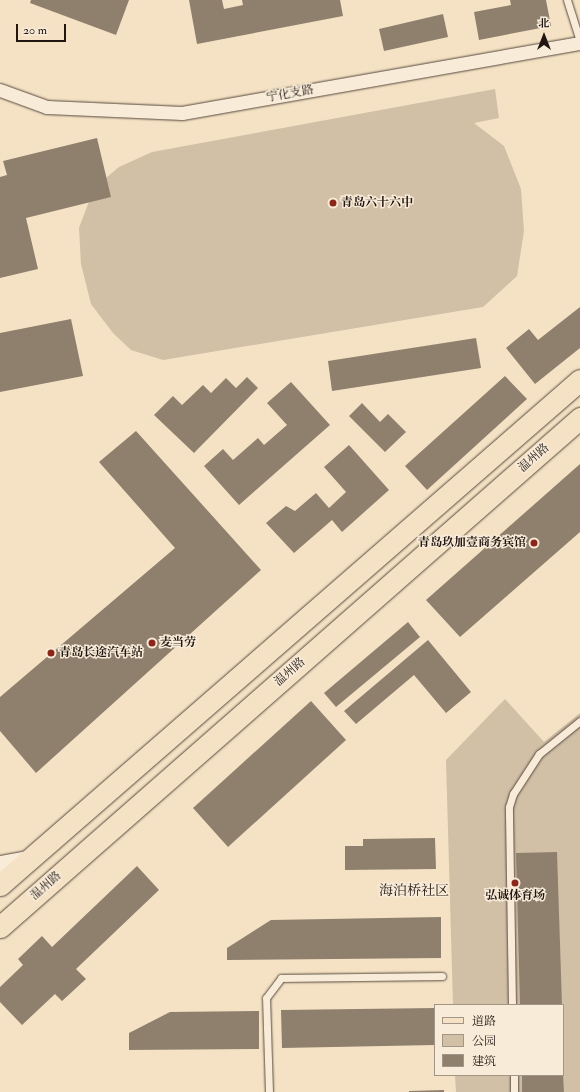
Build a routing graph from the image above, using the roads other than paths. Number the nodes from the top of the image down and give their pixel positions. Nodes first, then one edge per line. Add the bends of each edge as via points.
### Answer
1 (567, 0) edge
2 (580, 42) edge
3 (0, 90) edge
4 (580, 380) edge
5 (580, 418) edge
6 (580, 720) edge
7 (29, 860) junction
8 (0, 865) edge
9 (0, 885) edge
10 (0, 927) edge
11 (442, 976) dead end
12 (512, 1004) edge
13 (514, 1076) edge
14 (269, 1092) edge
15 (514, 1092) edge

1 - 2 lane
2 - 3 street, 宁化支路 via 182,113 47,107
4 - 7 main road
5 - 10 main road, 温州路
6 - 12 lane via 539,754 513,794 509,807
7 - 8 main road
7 - 9 main road
11 - 14 lane via 281,978 266,998
13 - 15 lane

